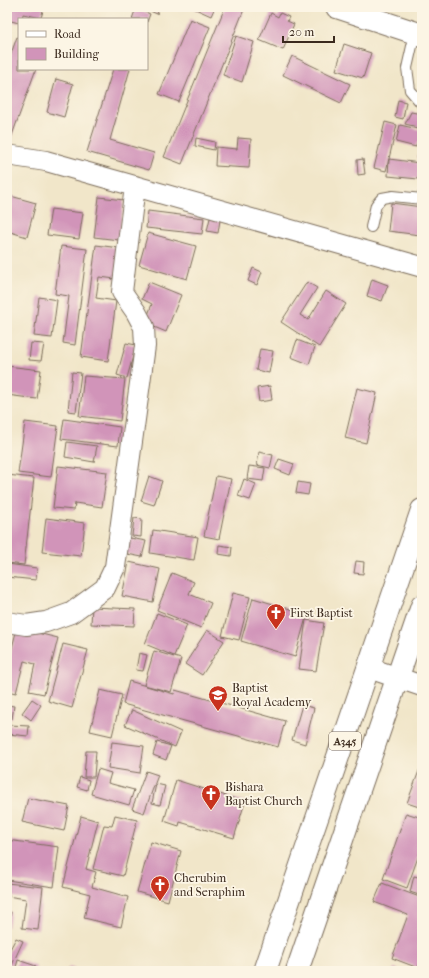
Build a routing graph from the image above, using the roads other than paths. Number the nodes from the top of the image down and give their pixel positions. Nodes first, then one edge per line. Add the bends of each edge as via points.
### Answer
1 (337, 7) edge
2 (419, 34) edge
3 (422, 104) edge
4 (7, 155) edge
5 (135, 186) junction
6 (422, 199) edge
7 (371, 227) dead end
8 (422, 267) edge
9 (422, 510) edge
10 (422, 606) edge
11 (7, 622) edge
12 (370, 668) junction
13 (398, 678) junction
14 (422, 686) edge
15 (310, 842) junction
16 (338, 853) junction
17 (265, 971) edge
18 (297, 971) edge

1 - 2 main road
2 - 3 lane via 407,68 410,90
4 - 5 street via 46,161
5 - 8 street
5 - 11 street via 122,292 144,327 145,346 115,567 105,588 70,613 46,622 26,625
6 - 7 lane via 393,196 382,198 376,205
9 - 12 main road, A345
10 - 13 main road, A345
12 - 13 street
12 - 15 main road, A345
13 - 14 street
13 - 16 main road, A345
15 - 16 main road
15 - 17 main road, A345
16 - 18 main road, A345

